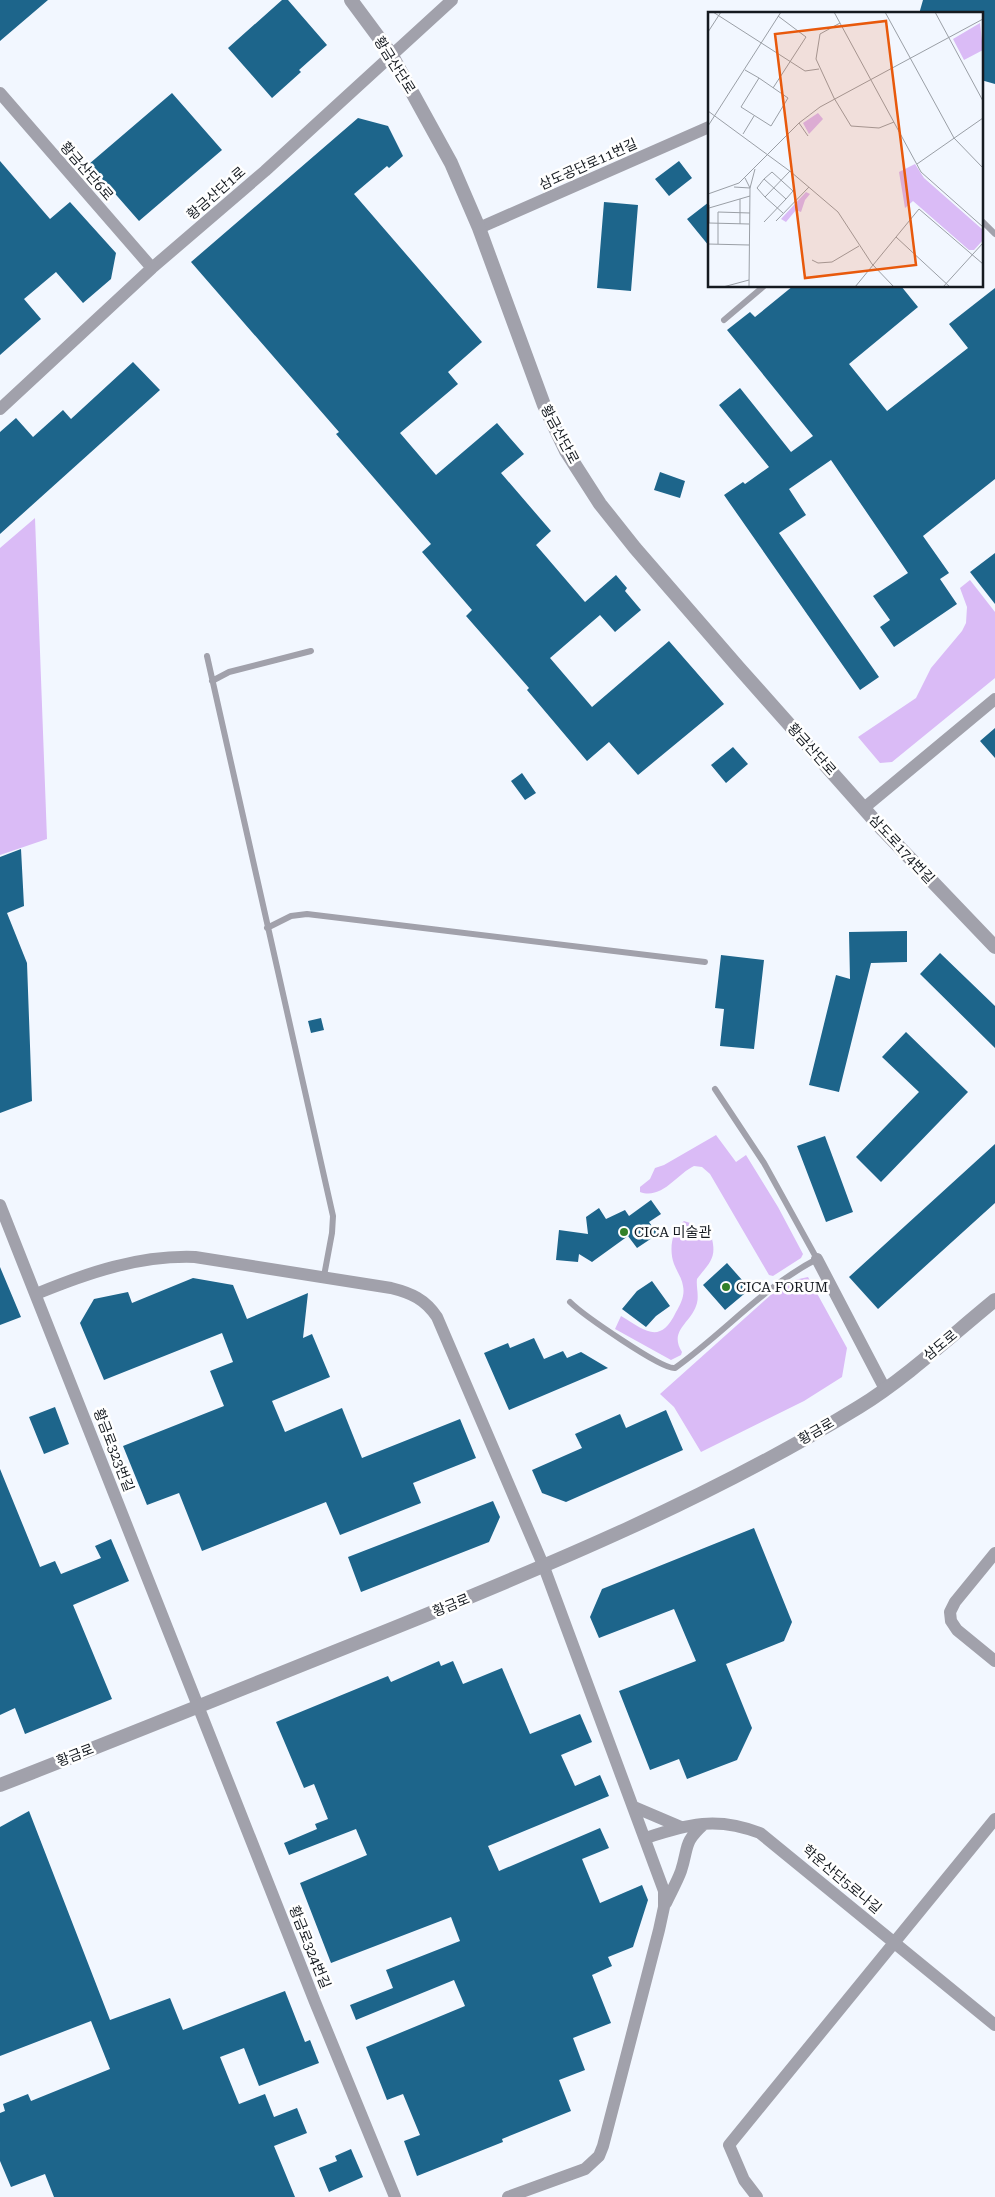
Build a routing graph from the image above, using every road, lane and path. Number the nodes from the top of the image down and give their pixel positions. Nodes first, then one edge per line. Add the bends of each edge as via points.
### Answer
1 (351, 0) edge
2 (452, 0) edge
3 (391, 54) junction
4 (0, 93) edge
5 (708, 127) edge
6 (982, 221) edge
7 (479, 228) junction
8 (995, 234) edge
9 (152, 268) junction
10 (762, 288) edge
11 (724, 320) dead end
12 (0, 409) edge
13 (311, 651) dead end
14 (207, 656) dead end
15 (212, 681) junction
16 (995, 699) edge
17 (864, 808) junction
18 (267, 928) junction
19 (995, 947) edge
20 (705, 962) dead end
21 (715, 1089) dead end
22 (0, 1205) edge
23 (817, 1259) junction
24 (324, 1276) junction
25 (36, 1294) junction
26 (995, 1300) edge
27 (570, 1302) dead end
28 (885, 1389) junction
29 (995, 1553) edge
30 (544, 1568) junction
31 (995, 1661) edge
32 (198, 1707) junction
33 (0, 1785) edge
34 (634, 1807) junction
35 (995, 1819) edge
36 (705, 1824) junction
37 (682, 1827) junction
38 (646, 1838) junction
39 (664, 1907) junction
40 (894, 1942) junction
41 (995, 2025) edge
42 (395, 2197) edge
43 (508, 2197) edge
44 (757, 2197) edge

1 - 3 street, 황금산단로
2 - 3 street, 황금산단1로
3 - 7 street, 황금산단로 via 451,163
3 - 9 street, 황금산단1로 via 265,171
4 - 9 street, 황금산단6로
5 - 7 street, 삼도공단로11번길
6 - 8 lane
7 - 17 street, 황금산단로 via 544,405 566,450 600,504 739,668
9 - 12 street, 황금산단1로
10 - 11 lane
13 - 15 lane via 229,672
14 - 15 lane
15 - 18 lane
16 - 17 street, 삼도로174번길
17 - 19 street, 삼도로174번길
18 - 20 lane via 291,916 307,914
18 - 24 lane via 333,1216
21 - 23 lane via 764,1163
22 - 25 street, 황금로323번길
23 - 27 lane via 763,1294 675,1368 668,1368 645,1354 584,1315
23 - 28 street
24 - 25 street via 180,1256 111,1266
24 - 30 street via 406,1292 430,1307 446,1334
25 - 32 street, 황금로323번길
26 - 28 street, 삼도로
28 - 30 street, 황금로 via 749,1470
29 - 31 street via 950,1612 956,1630
30 - 32 street, 황금로
30 - 34 street
32 - 33 street, 황금로
32 - 42 street, 황금로324번길
34 - 37 street
34 - 38 street
35 - 40 street
36 - 37 street, 학운산단5로나길
36 - 39 street via 687,1843 681,1871
36 - 40 street, 학운산단5로나길 via 724,1822 760,1833
37 - 38 street, 학운산단5로나길
38 - 39 street via 664,1890
39 - 43 street via 606,2137 598,2156 584,2169
40 - 41 street, 학운산단5로나길
40 - 44 street via 730,2145 744,2180

